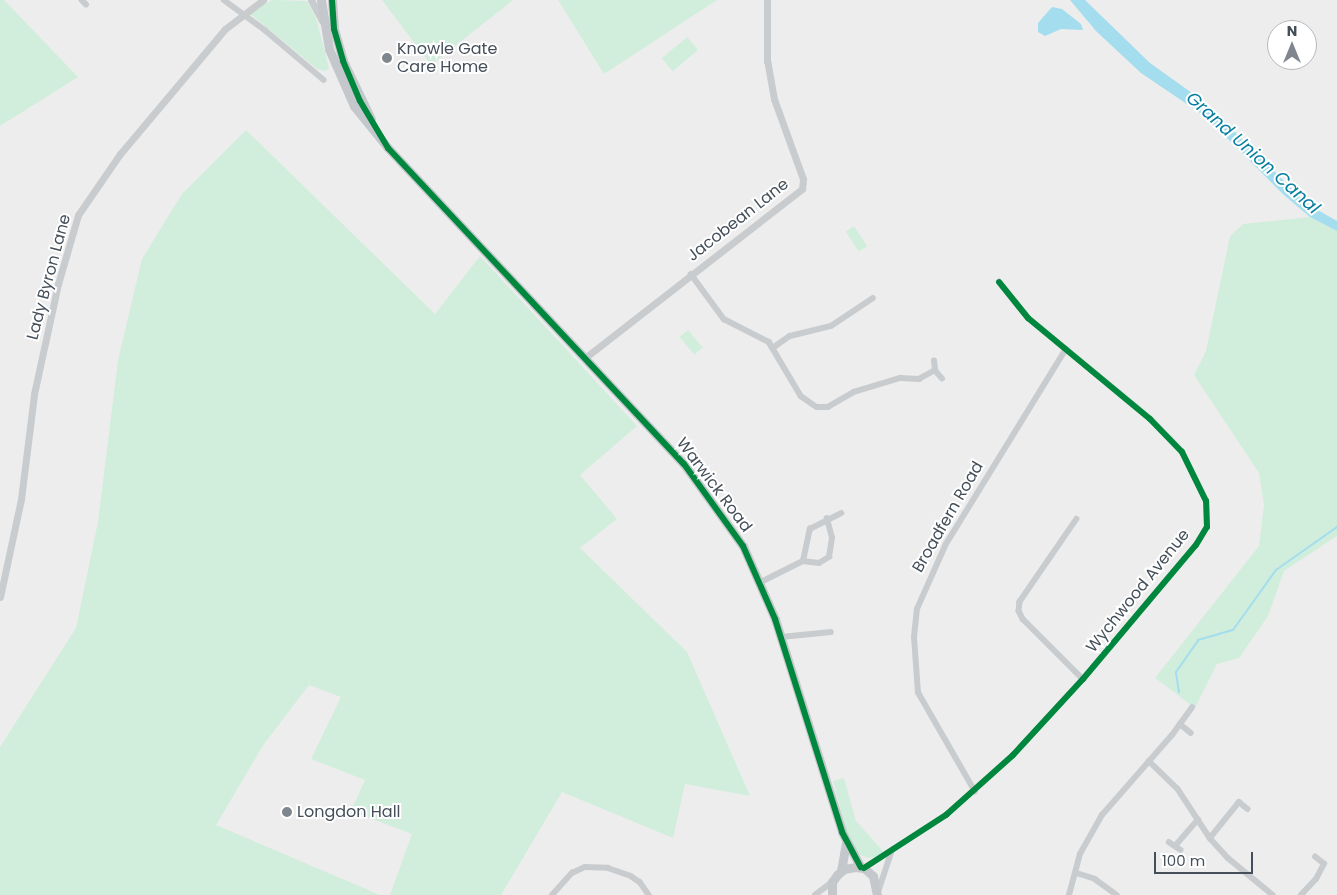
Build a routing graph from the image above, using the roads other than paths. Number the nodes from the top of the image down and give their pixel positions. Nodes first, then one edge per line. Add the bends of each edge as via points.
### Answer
1 (224, 0) edge
2 (263, 0) edge
3 (312, 0) edge
4 (321, 0) edge
5 (332, 0) edge
6 (767, 0) edge
7 (241, 14) junction
8 (322, 22) junction
9 (324, 80) dead end
10 (388, 148) junction
11 (692, 274) junction
12 (999, 282) dead end
13 (873, 298) dead end
14 (774, 347) junction
15 (1066, 349) junction
16 (586, 357) junction
17 (934, 361) dead end
18 (935, 370) junction
19 (942, 378) dead end
20 (841, 513) dead end
21 (1077, 518) dead end
22 (827, 519) junction
23 (803, 561) junction
24 (761, 582) junction
25 (0, 597) edge
26 (831, 632) dead end
27 (781, 637) junction
28 (1083, 679) junction
29 (1192, 707) dead end
30 (1180, 724) junction
31 (1191, 733) dead end
32 (1149, 761) junction
33 (975, 792) junction
34 (1248, 809) dead end
35 (1198, 820) junction
36 (1210, 838) junction
37 (846, 842) junction
38 (1169, 842) dead end
39 (1175, 846) junction
40 (1181, 850) dead end
41 (892, 852) junction
42 (1316, 857) dead end
43 (862, 868) junction
44 (842, 870) junction
45 (1077, 873) junction
46 (832, 882) junction
47 (877, 894) edge
48 (552, 895) edge
49 (649, 895) edge
50 (815, 895) edge
51 (832, 895) edge
52 (1069, 895) edge
53 (1117, 895) edge
54 (1273, 895) edge
55 (1302, 895) edge

1 - 7 street
2 - 7 street, Lady Byron Lane
3 - 8 street
4 - 8 main road
5 - 10 main road via 334,30 344,61 360,101
6 - 11 street, Jacobean Lane via 766,61 774,99 804,179 802,189
7 - 9 street
7 - 25 street, Lady Byron Lane via 224,29 124,148 78,215 58,284 34,394 21,499
8 - 10 main road via 343,86 354,106
10 - 16 main road, Warwick Road
11 - 14 street via 724,319
11 - 16 street, Jacobean Lane
12 - 15 street, Wychwood Avenue via 1028,318
13 - 14 street via 831,326 790,336
14 - 18 street via 801,396 817,407 828,407 854,392 900,378 919,379
15 - 28 street, Wychwood Avenue via 1150,419 1182,452 1196,476 1206,501 1207,514 1206,527 1196,544
15 - 33 street, Broadfern Road via 946,544 917,609 914,637 918,693
16 - 24 main road, Warwick Road via 684,464 727,521
17 - 18 street
18 - 19 street
20 - 22 street
21 - 28 street via 1020,602 1019,611 1023,619
22 - 23 street via 814,524 808,533
22 - 23 street via 832,538 829,558 819,563
23 - 24 street
24 - 27 main road, Warwick Road
26 - 27 street
27 - 37 main road, Warwick Road
28 - 33 street, Wychwood Avenue
29 - 30 street
30 - 31 street
30 - 32 street
32 - 35 street via 1178,789
32 - 45 street via 1102,815 1080,854
33 - 41 street, Wychwood Avenue
34 - 36 street via 1239,802
35 - 36 street
35 - 39 street
36 - 54 street via 1228,858
37 - 43 main road, Warwick Road
37 - 44 main road, Warwick Road
38 - 39 street
39 - 40 street
41 - 43 street, Wychwood Avenue
41 - 47 street
42 - 55 street via 1324,864
43 - 44 main road
43 - 47 main road, Warwick Road via 873,876
44 - 46 main road
45 - 52 street
45 - 53 street via 1095,879
46 - 50 street
46 - 51 main road
48 - 49 street via 572,873 585,866 608,868 631,876

